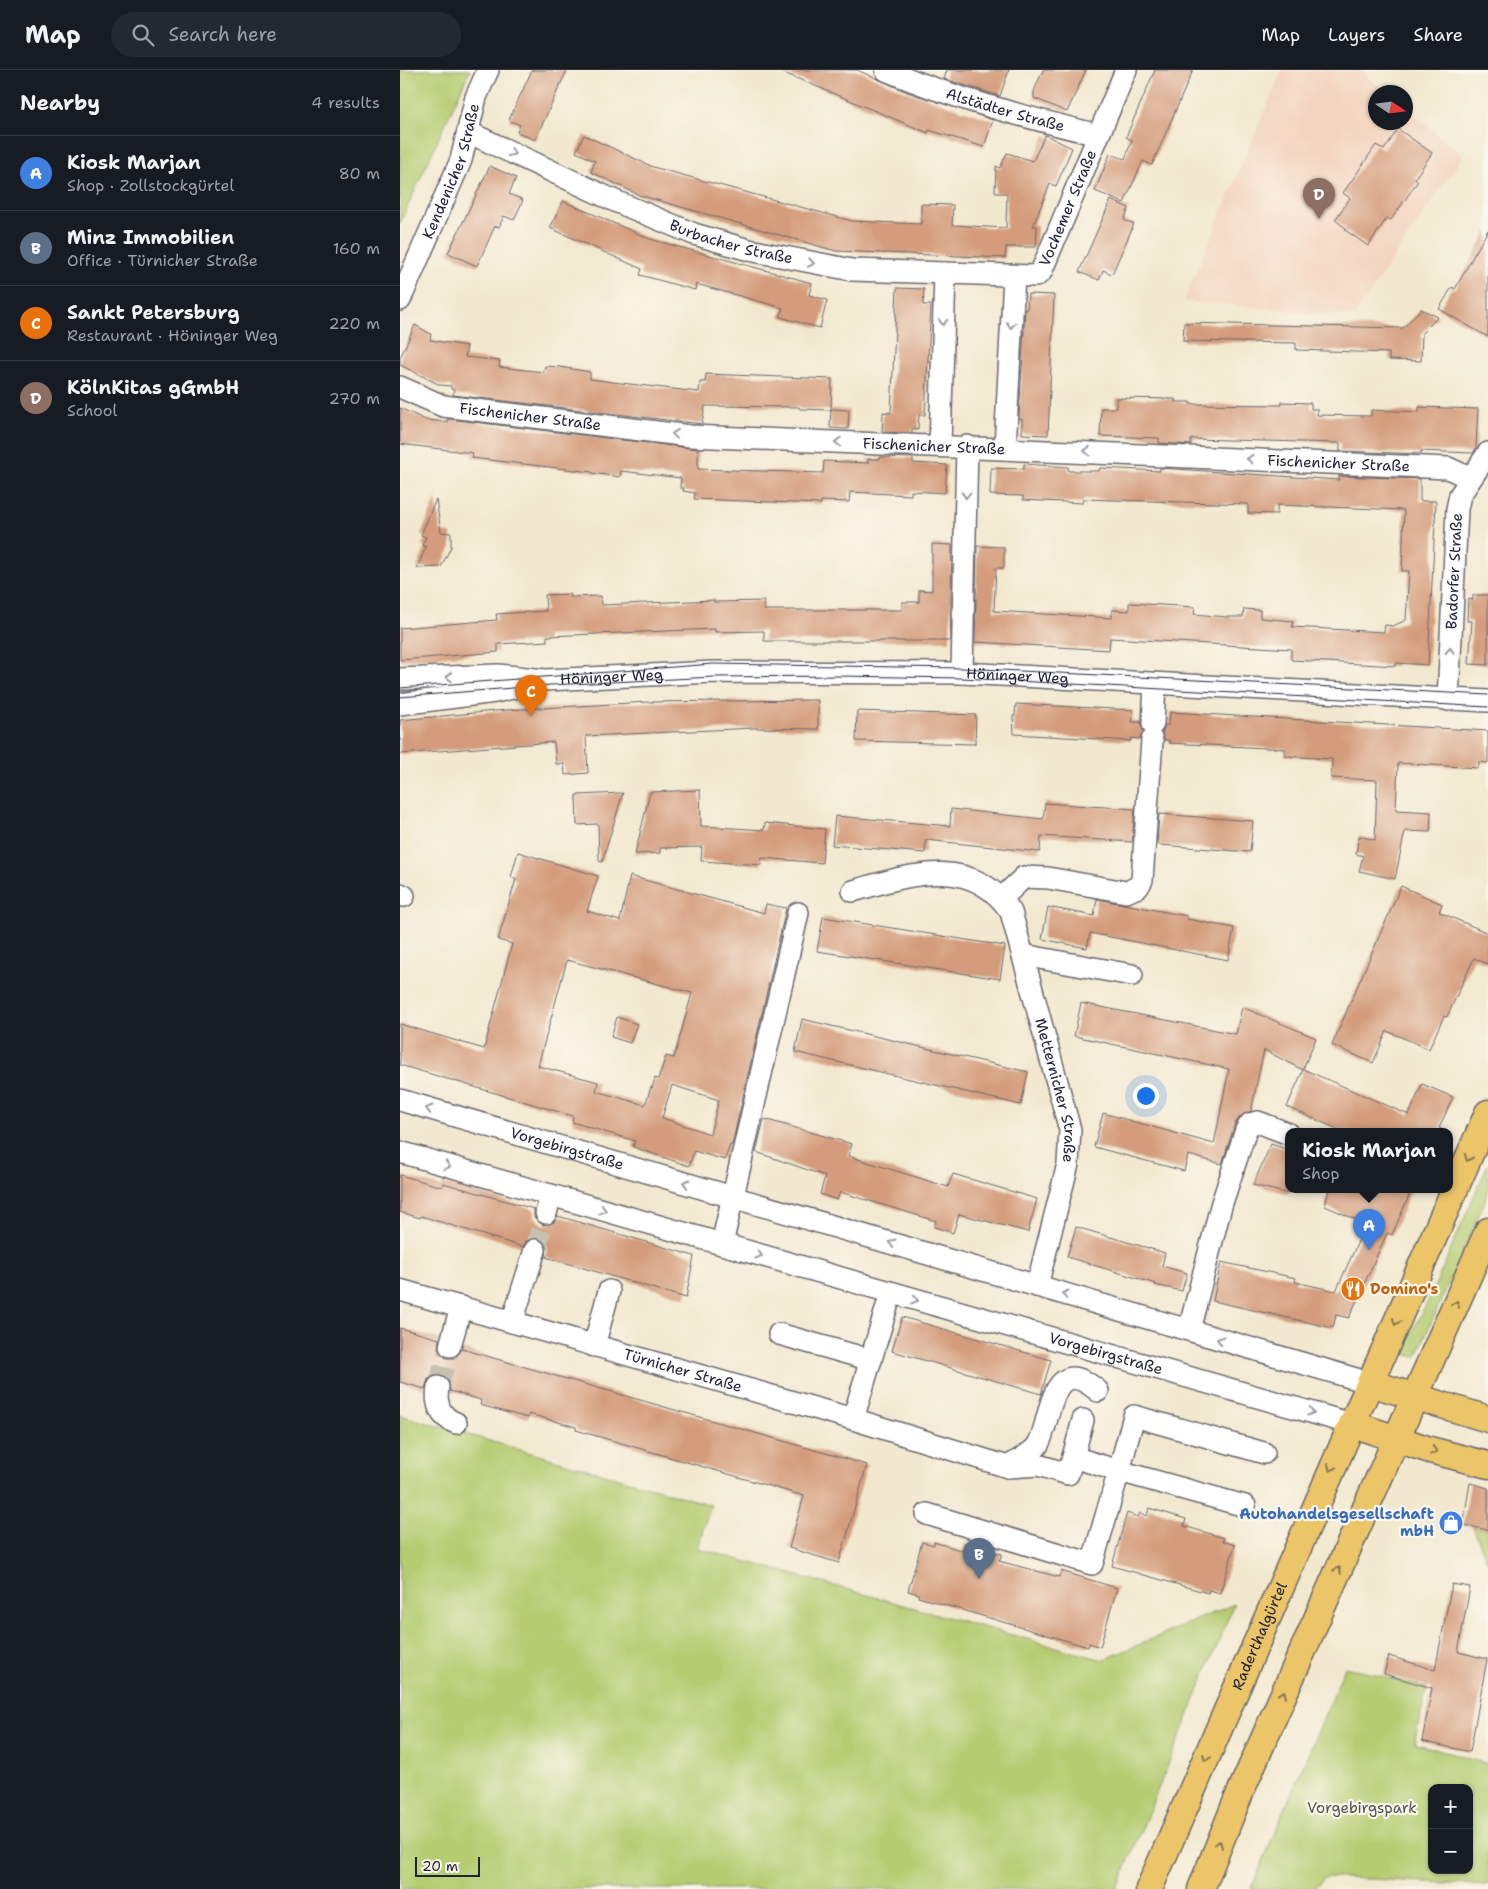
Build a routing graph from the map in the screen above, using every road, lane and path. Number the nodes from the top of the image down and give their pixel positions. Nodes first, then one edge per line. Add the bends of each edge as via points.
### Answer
1 (488, 70) edge
2 (886, 70) edge
3 (1126, 70) edge
4 (468, 132) junction
5 (1098, 135) junction
6 (945, 273) junction
7 (1014, 276) junction
8 (400, 300) edge
9 (400, 388) edge
10 (940, 446) junction
11 (967, 446) junction
12 (1005, 448) junction
13 (1488, 453) edge
14 (1469, 481) junction
15 (962, 674) junction
16 (400, 679) edge
17 (545, 680) junction
18 (1155, 684) junction
19 (1448, 700) junction
20 (1488, 701) edge
21 (400, 704) edge
22 (853, 891) dead end
23 (1002, 898) junction
24 (798, 913) dead end
25 (1023, 955) junction
26 (1132, 975) dead end
27 (400, 1100) edge
28 (1488, 1113) edge
29 (1285, 1132) edge
30 (400, 1152) edge
31 (732, 1196) junction
32 (1488, 1231) edge
33 (722, 1244) junction
34 (535, 1250) tunnel mouth
35 (1036, 1286) junction
36 (400, 1290) edge
37 (610, 1291) dead end
38 (892, 1293) junction
39 (461, 1307) junction
40 (512, 1322) junction
41 (1189, 1330) junction
42 (779, 1334) dead end
43 (450, 1346) tunnel mouth
44 (594, 1346) junction
45 (871, 1360) junction
46 (1370, 1383) junction
47 (438, 1388) tunnel mouth
48 (1098, 1391) dead end
49 (1415, 1396) junction
50 (853, 1419) junction
51 (1488, 1419) edge
52 (1083, 1420) dead end
53 (456, 1423) dead end
54 (1352, 1424) junction
55 (1396, 1439) junction
56 (1264, 1453) dead end
57 (1073, 1457) junction
58 (1488, 1465) edge
59 (1008, 1467) junction
60 (1119, 1471) junction
61 (1245, 1506) dead end
62 (927, 1514) dead end
63 (1153, 1886) edge
64 (1201, 1889) edge

1 - 4 street, Kendenicher Straße via 476,97
2 - 5 street, Alstädter Straße via 944,94
3 - 5 street, Vochemer Straße
4 -> 6 street, Burbacher Straße via 614,201 694,234 749,250 852,270
4 - 8 street, Kendenicher Straße via 461,160
5 - 7 street, Vochemer Straße via 1041,272 1036,276
6 - 7 street, Burbacher Straße
6 -> 10 street
7 -> 12 street
10 -> 9 street, Fischenicher Straße via 690,436 443,406
10 - 11 street, Fischenicher Straße
11 - 12 street, Fischenicher Straße
11 -> 15 street
14 -> 12 street, Fischenicher Straße via 1448,468
13 - 14 street, Badorfer Straße
19 -> 14 street, Badorfer Straße via 1457,509 1460,495
15 - 17 street, Höninger Weg via 713,672
15 - 18 street, Höninger Weg
17 -> 16 street, Höninger Weg via 498,675
17 - 21 street, Höninger Weg via 495,692
18 - 19 street, Höninger Weg
18 - 23 street via 1142,880 1138,887 1126,892 1048,878 1024,877
19 - 20 street, Höninger Weg
22 - 23 street, Metternicher Straße via 908,876 946,873 980,880
23 - 25 street, Metternicher Straße via 1011,912
24 - 31 street
25 - 26 street
25 - 35 street, Metternicher Straße via 1070,1130 1068,1164
31 -> 27 street, Vorgebirgstraße
28 -> 46 main road, Raderthalgürtel
29 - 41 street via 1258,1122 1250,1124 1246,1130 1221,1206
30 -> 33 street, Vorgebirgstraße via 549,1204
31 - 33 street
35 -> 31 street, Vorgebirgstraße
49 -> 32 main road
33 -> 38 street, Vorgebirgstraße
34 - 40 street
41 -> 35 street, Vorgebirgstraße
36 - 39 street, Türnicher Straße
37 - 44 street
38 - 45 street
38 -> 54 street, Vorgebirgstraße
39 - 40 street, Türnicher Straße
39 - 43 street
40 - 44 street, Türnicher Straße
46 -> 41 street, Vorgebirgstraße
42 - 45 street
44 - 50 street, Türnicher Straße
45 - 50 street
46 - 49 main road, Vorgebirgstraße
46 - 54 main road, Raderthalgürtel
47 - 53 street via 437,1402 444,1417
48 - 59 street via 1086,1381 1076,1378 1061,1385 1053,1394 1037,1446
49 - 51 main road, Vorgebirgstraße
49 - 55 main road
50 - 59 street, Türnicher Straße
52 - 57 street
54 - 55 main road, Vorgebirgstraße
54 -> 63 main road, Raderthalgürtel
55 -> 58 main road, Vorgebirgstraße
64 -> 55 main road
56 - 60 street via 1134,1416
57 - 59 street via 1068,1474 1038,1465
57 - 60 street
60 - 61 street
60 - 62 street via 1092,1564

